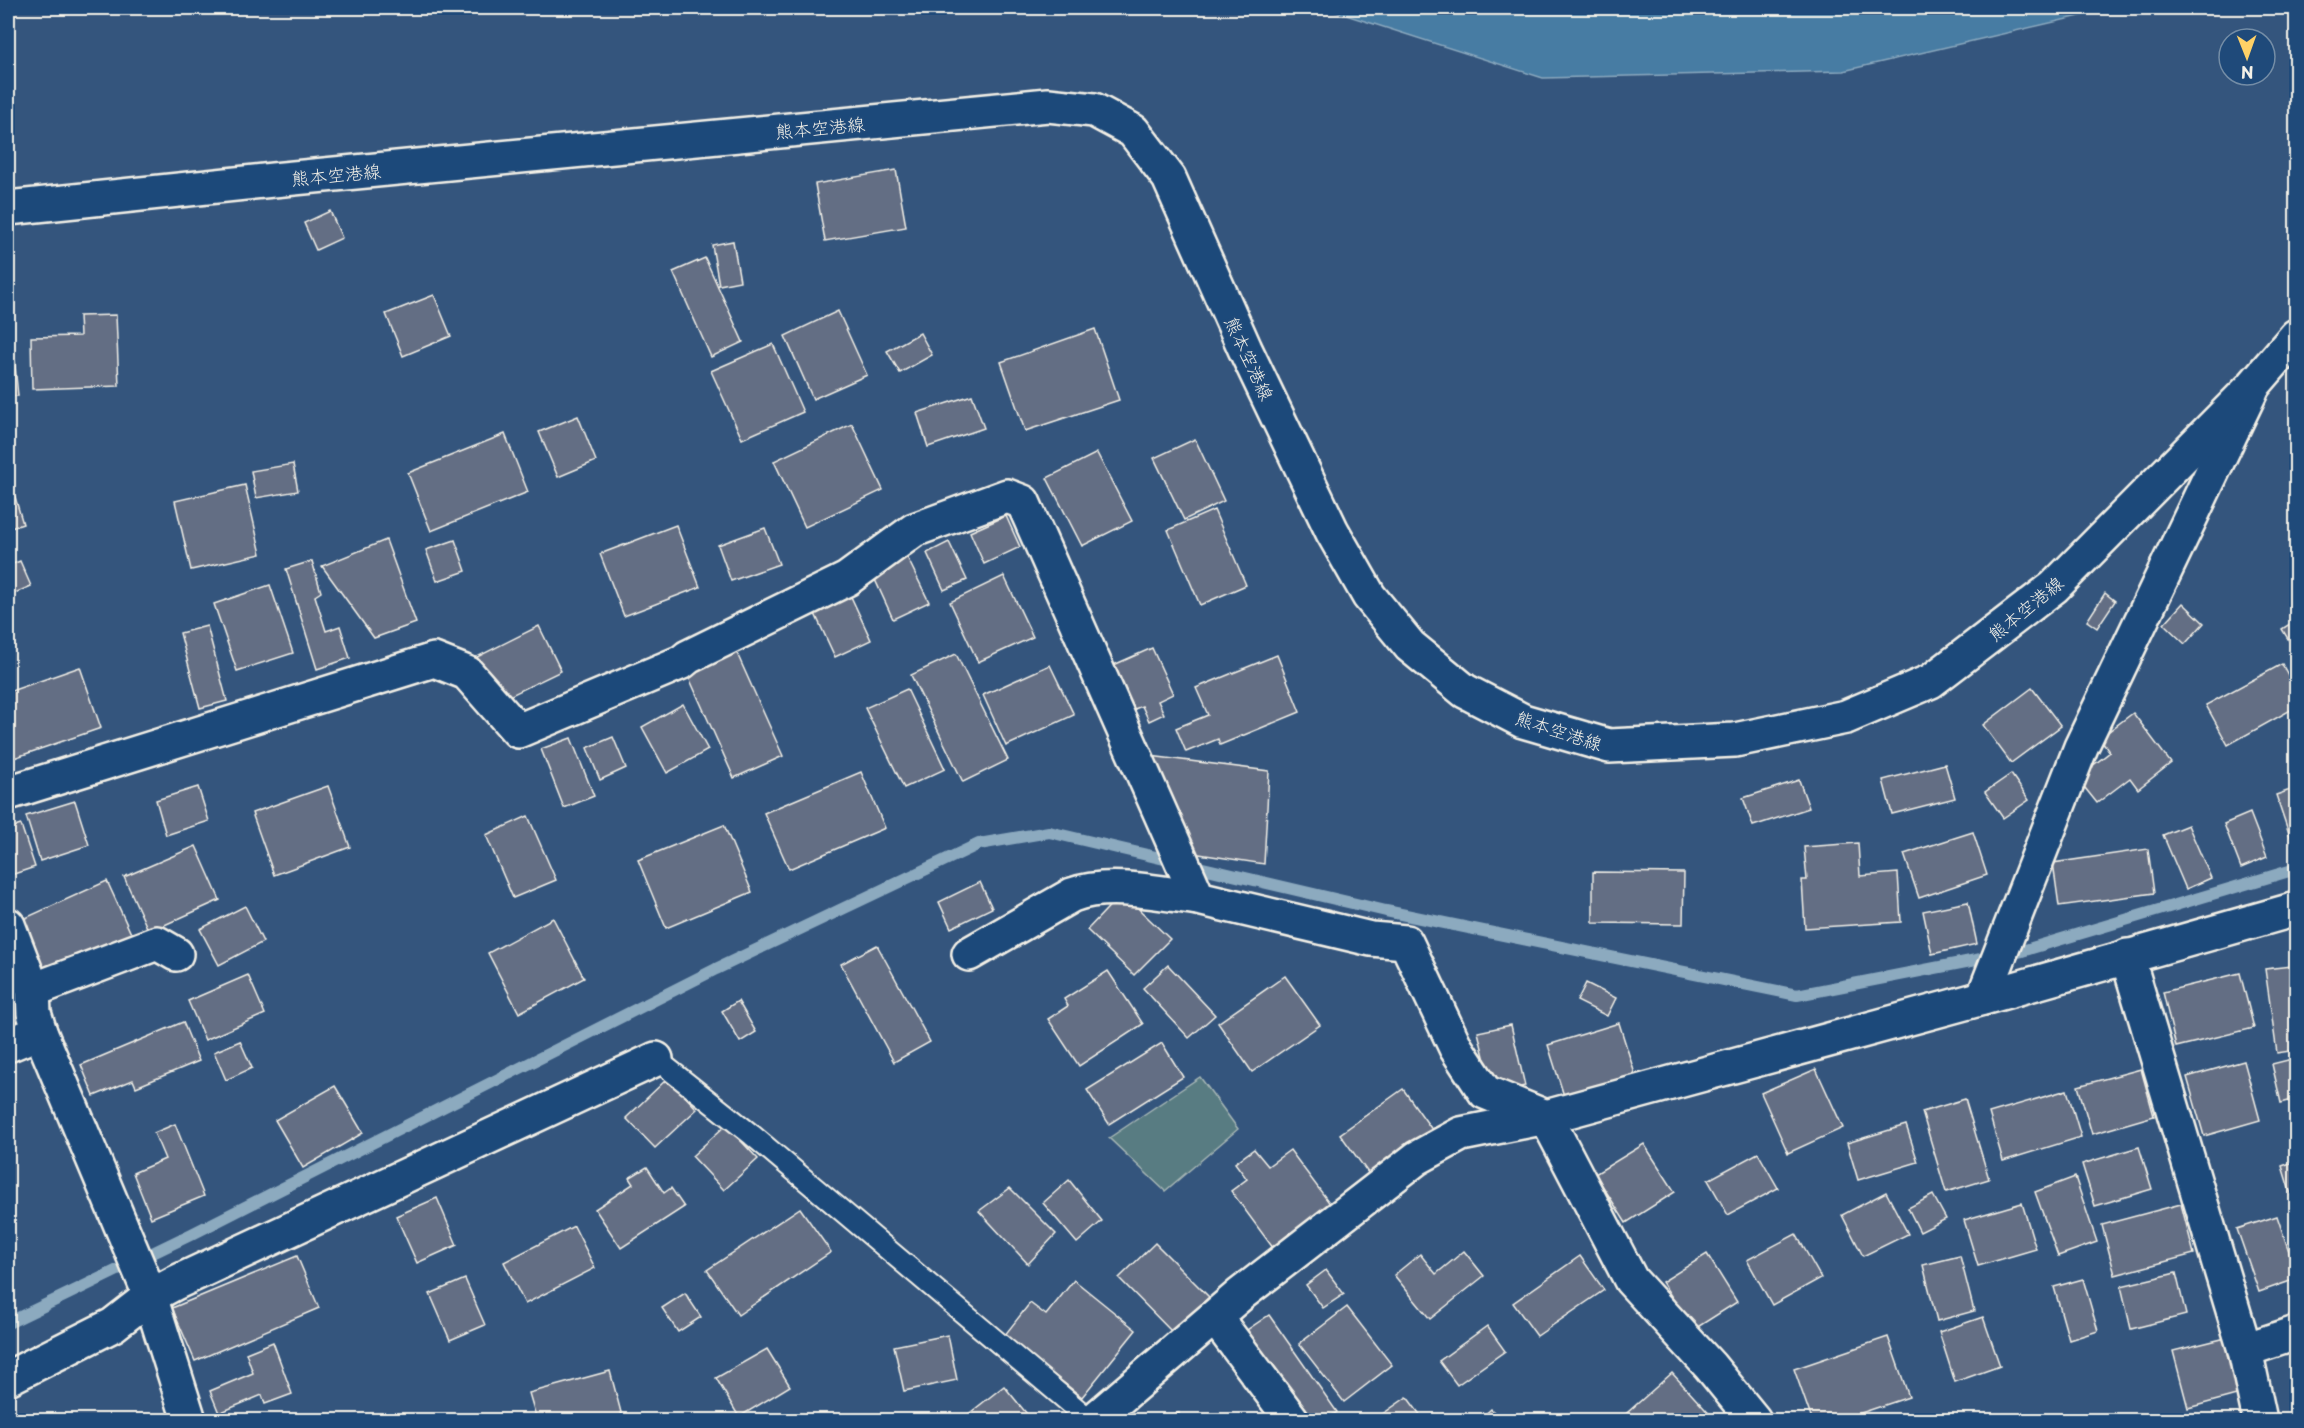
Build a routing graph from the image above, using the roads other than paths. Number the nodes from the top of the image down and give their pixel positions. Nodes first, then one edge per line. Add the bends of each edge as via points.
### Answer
1 (8, 208) edge
2 (2296, 336) edge
3 (2252, 387) junction
4 (8, 793) edge
5 (1191, 884) junction
6 (2296, 909) edge
7 (8, 925) edge
8 (176, 954) dead end
9 (969, 954) dead end
10 (2127, 957) junction
11 (33, 990) junction
12 (1983, 998) junction
13 (40, 1032) junction
14 (8, 1045) edge
15 (656, 1059) joint
16 (1546, 1117) junction
17 (149, 1293) junction
18 (1215, 1317) junction
19 (2296, 1334) edge
20 (2245, 1350) junction
21 (8, 1378) edge
22 (189, 1420) edge
23 (1092, 1420) edge
24 (1292, 1420) edge
25 (1754, 1420) edge
26 (2260, 1420) edge

1 - 3 street, 熊本空港線 via 1048,105 1094,110 1134,131 1169,178 1332,531 1369,596 1389,621 1410,646 1465,691 1523,721 1609,746 1735,740 1846,717 1931,681 2054,588
2 - 3 street, 熊本空港線
3 - 12 street via 2081,747
4 - 5 street via 434,660 467,673 518,731 682,662 847,579 914,530 1007,496 1023,502
5 - 9 street via 1152,892 1086,890
5 - 16 street via 1371,939 1406,942 1456,1047 1485,1092
6 - 10 street
7 - 11 street
8 - 11 street via 157,944
10 - 12 street
10 - 20 street
11 - 13 street
12 - 16 street
13 - 14 street
13 - 17 street
15 - 17 street
15 - 23 lane
16 - 18 street via 1461,1134 1417,1158
16 - 25 street via 1631,1281
17 - 21 street via 113,1325
17 - 22 street
18 - 23 street
18 - 24 street
19 - 20 street
20 - 26 street

